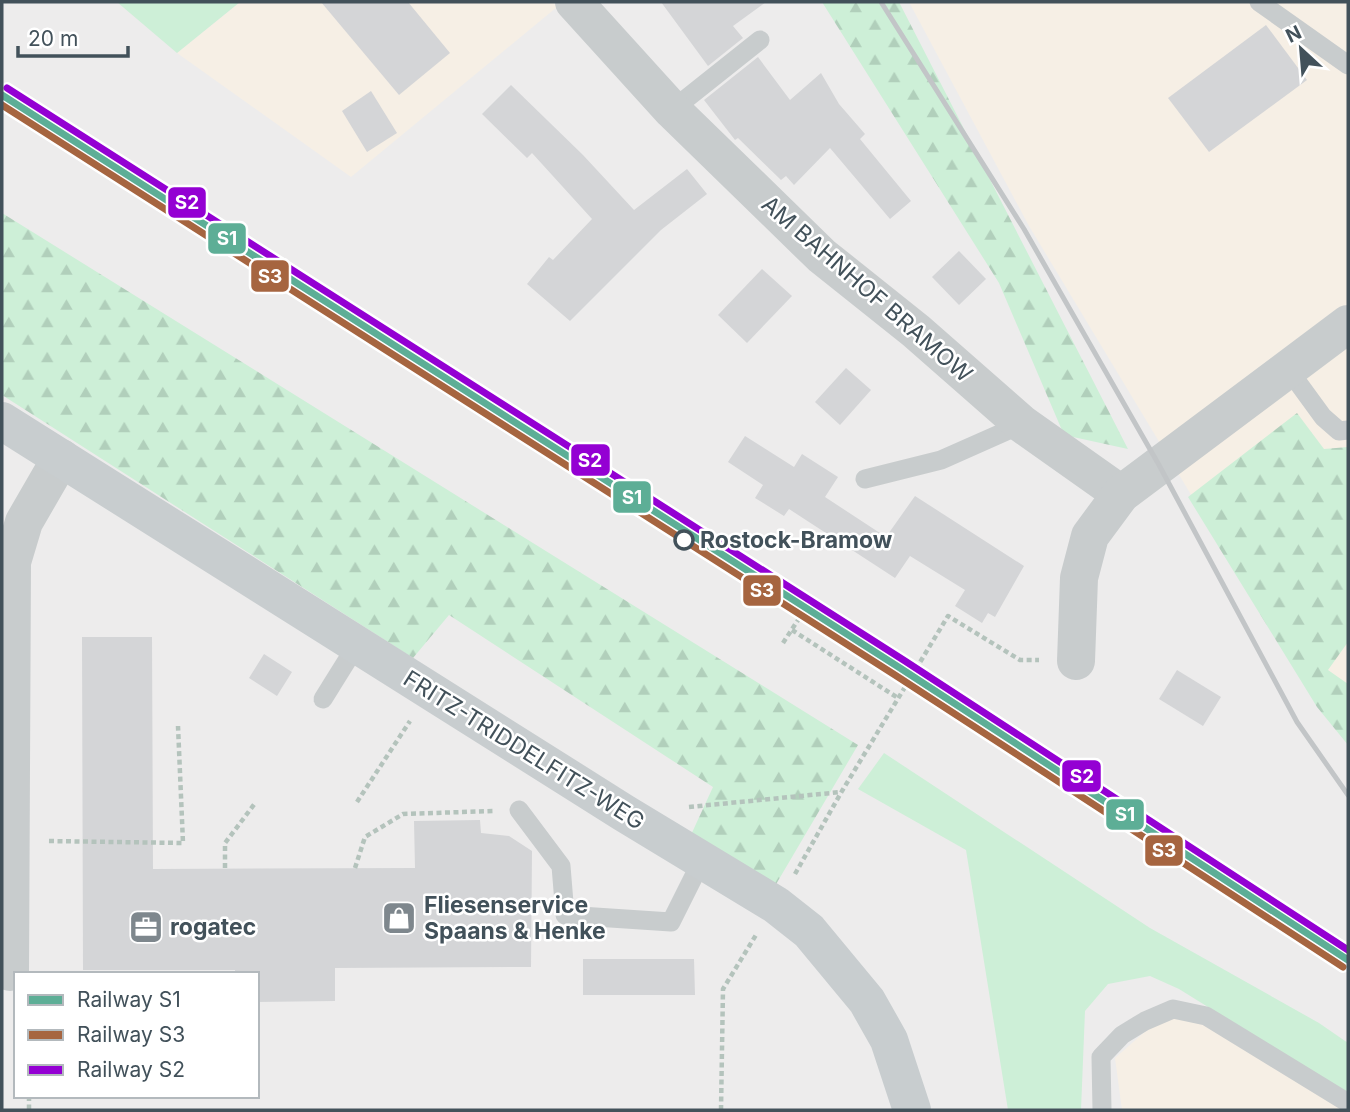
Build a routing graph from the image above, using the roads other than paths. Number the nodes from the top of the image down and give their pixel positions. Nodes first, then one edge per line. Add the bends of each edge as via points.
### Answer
1 (574, 2) edge
2 (1259, 2) edge
3 (761, 40) dead end
4 (1348, 65) edge
5 (672, 110) junction
6 (1348, 324) edge
7 (1287, 369) junction
8 (2, 421) edge
9 (1022, 424) junction
10 (1348, 430) edge
11 (61, 458) junction
12 (866, 479) dead end
13 (1121, 494) junction
14 (356, 646) junction
15 (1062, 661) road end
16 (323, 699) dead end
17 (519, 810) road end
18 (702, 860) junction
19 (13, 974) edge
20 (1348, 1103) edge
21 (912, 1110) edge
22 (1101, 1110) edge

1 - 5 street, AM BAHNHOF BRAMOW
2 - 4 lane
3 - 5 lane
5 - 9 street, AM BAHNHOF BRAMOW via 822,256
6 - 7 street
7 - 10 lane via 1323,417 1339,430
7 - 13 street
8 - 11 street, FRITZ-TRIDDELFITZ-WEG
9 - 12 lane via 941,460
9 - 13 street, AM BAHNHOF BRAMOW
11 - 14 street, FRITZ-TRIDDELFITZ-WEG
11 - 19 street via 24,522 12,562
13 - 15 street via 1090,537
14 - 16 lane
14 - 18 street, FRITZ-TRIDDELFITZ-WEG
17 - 18 lane via 561,866 565,915 671,922
18 - 21 street, FRITZ-TRIDDELFITZ-WEG via 776,905 809,931 839,966 867,1001 889,1040
20 - 22 lane via 1206,1016 1172,1009 1122,1035 1101,1057

